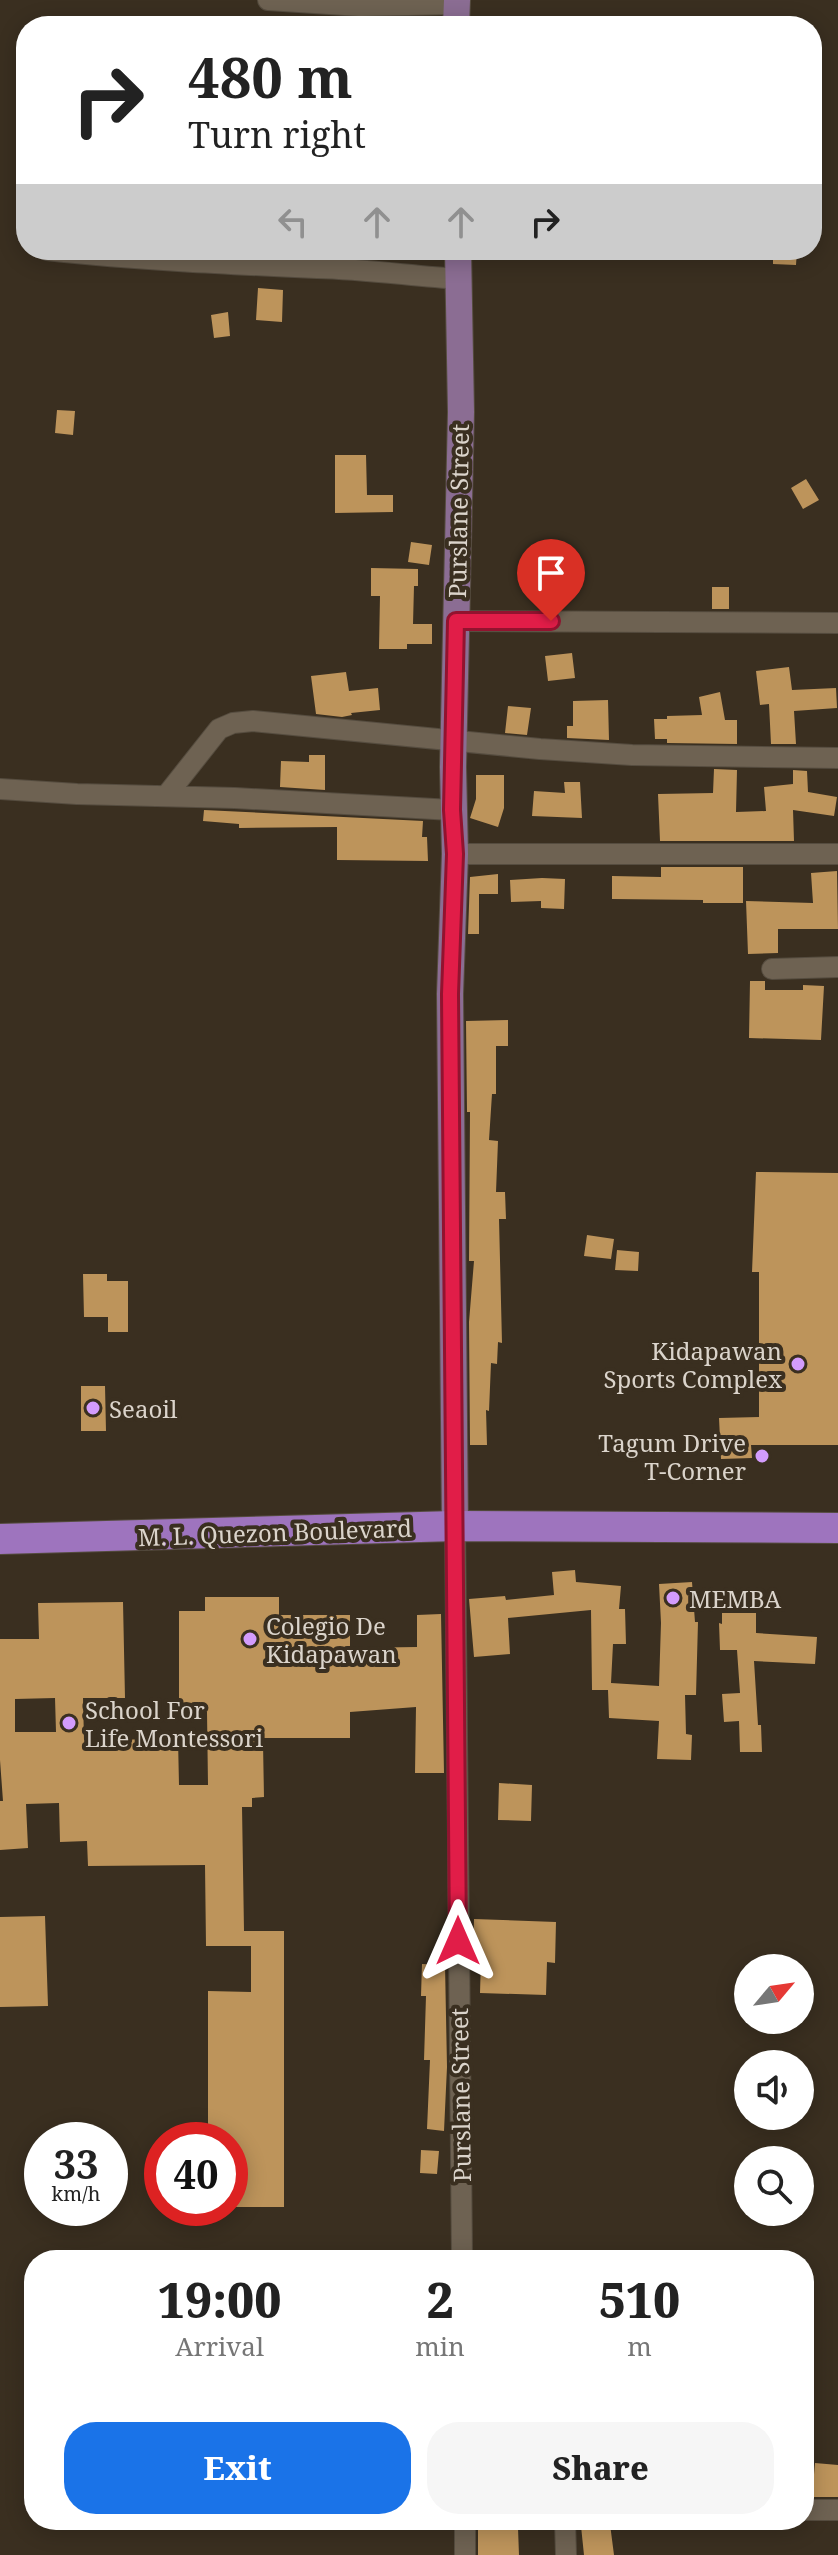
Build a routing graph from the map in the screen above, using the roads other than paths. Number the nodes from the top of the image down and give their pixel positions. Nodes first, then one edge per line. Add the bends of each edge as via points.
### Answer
1 (268, 0) edge
2 (456, 10) edge
3 (153, 260) edge
4 (458, 260) edge
5 (459, 279) junction
6 (456, 621) junction
7 (838, 623) edge
8 (454, 740) junction
9 (838, 758) edge
10 (0, 789) edge
11 (166, 796) junction
12 (452, 810) junction
13 (455, 854) junction
14 (838, 854) edge
15 (838, 967) edge
16 (772, 969) dead end
17 (455, 1526) junction
18 (838, 1528) edge
19 (0, 1539) edge
20 (462, 2250) edge
21 (814, 2510) edge
22 (838, 2510) edge
23 (465, 2530) edge
24 (565, 2530) edge
25 (465, 2555) edge
26 (566, 2555) edge

1 - 2 street
3 - 5 street
4 - 5 main road, Purslane Street
5 - 6 main road, Purslane Street
6 - 7 street
6 - 8 main road, Purslane Street
8 - 9 street via 632,755
8 - 11 street via 233,723 208,740
8 - 12 main road, Purslane Street
10 - 11 street
11 - 12 street
12 - 13 main road, Purslane Street
13 - 14 street
13 - 17 main road, Purslane Street via 450,994
15 - 16 street
17 - 18 highway, M. L. Quezon Boulevard
17 - 19 highway, M. L. Quezon Boulevard
17 - 20 street, Purslane Street
21 - 22 street
23 - 25 street
24 - 26 street

